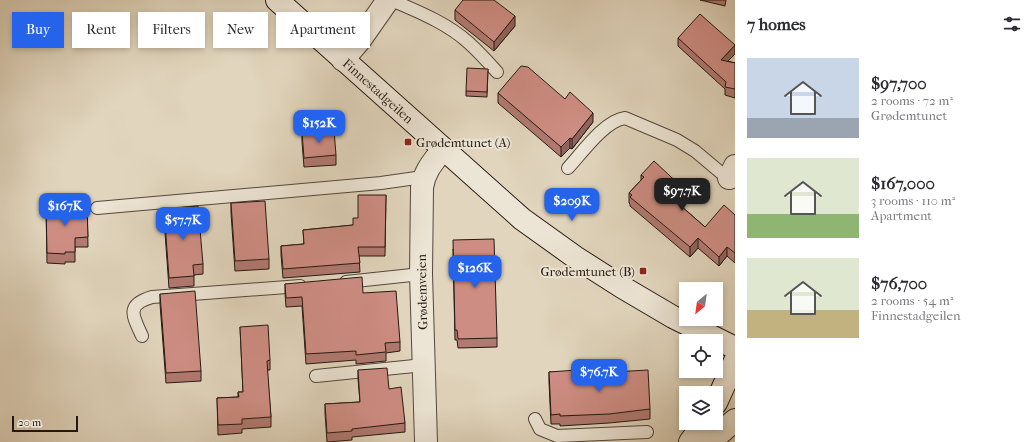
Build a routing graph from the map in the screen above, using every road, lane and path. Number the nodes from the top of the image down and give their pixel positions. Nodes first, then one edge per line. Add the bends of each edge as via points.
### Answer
1 (277, 0) edge
2 (390, 0) edge
3 (343, 60) junction
4 (497, 72) dead end
5 (443, 149) junction
6 (568, 168) dead end
7 (423, 177) junction
8 (733, 177) edge
9 (97, 208) dead end
10 (421, 274) junction
11 (336, 283) edge
12 (312, 285) edge
13 (679, 313) edge
14 (700, 326) edge
15 (142, 336) dead end
16 (735, 348) edge
17 (735, 362) edge
18 (424, 365) junction
19 (316, 376) dead end
20 (723, 388) edge
21 (535, 418) dead end
22 (735, 420) edge
23 (699, 430) edge
24 (646, 432) dead end
25 (426, 442) edge
26 (690, 442) edge
27 (710, 442) edge

1 - 3 main road, Finnestadgeilen
2 - 3 main road
2 - 4 lane via 438,21 452,30 470,43
3 - 5 main road, Finnestadgeilen
5 - 7 main road
5 - 13 main road, Finnestadgeilen via 587,254
5 - 16 main road, Finnestadgeilen via 522,219 575,257 673,317
6 - 8 lane via 604,128 617,119 624,118 677,140
7 - 9 lane
7 - 10 main road, Grødemveien
10 - 11 lane
10 - 18 main road, Grødemveien
12 - 15 lane via 152,297 143,300 134,308 133,314
14 - 16 main road, Finnestadgeilen
17 - 20 main road
18 - 19 lane
18 - 25 main road, Grødemveien
21 - 24 lane via 540,430 557,436
22 - 27 main road
23 - 26 main road

